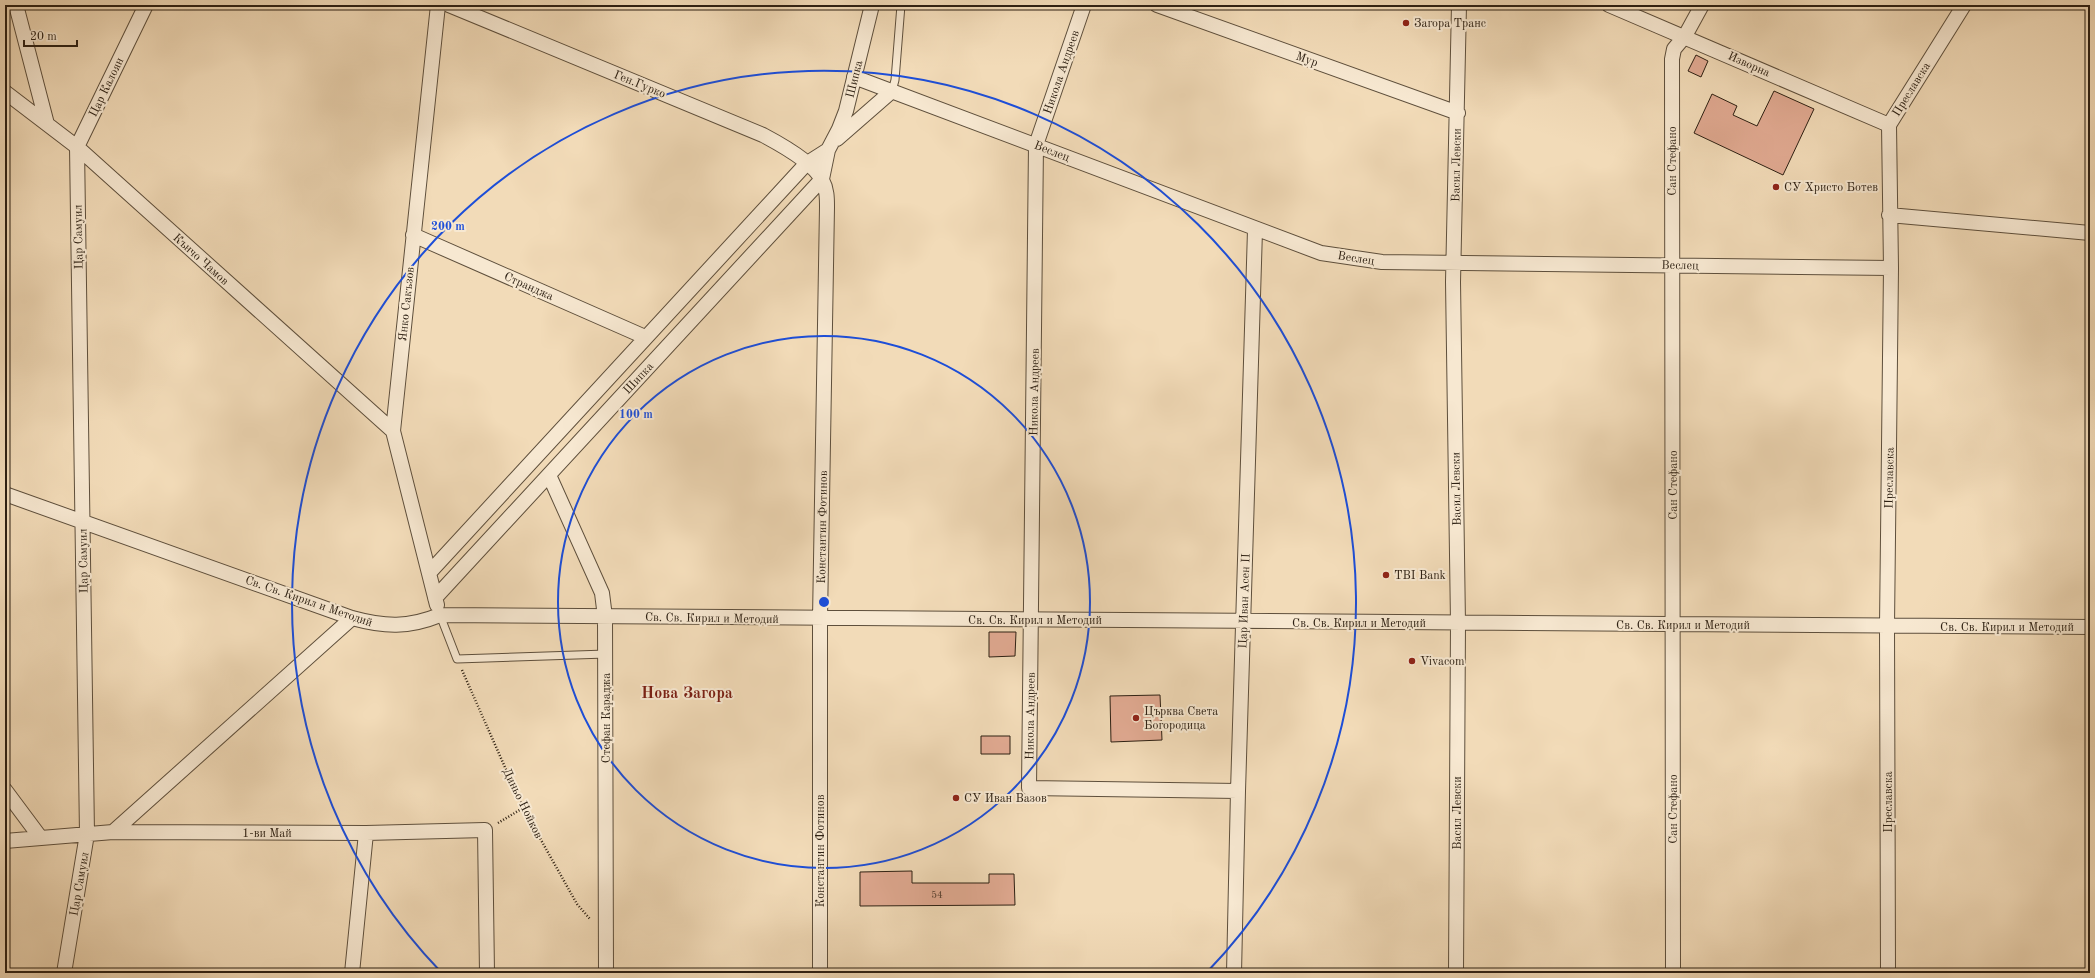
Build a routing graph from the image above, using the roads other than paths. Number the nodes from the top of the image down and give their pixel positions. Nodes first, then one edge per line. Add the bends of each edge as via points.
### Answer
1 (16, 5) edge
2 (146, 5) edge
3 (438, 5) edge
4 (449, 5) edge
5 (872, 5) edge
6 (901, 5) edge
7 (1084, 5) edge
8 (1157, 5) edge
9 (1459, 5) edge
10 (1609, 5) edge
11 (1702, 5) edge
12 (1964, 5) edge
13 (1685, 36) junction
14 (854, 77) junction
15 (892, 91) junction
16 (5, 92) edge
17 (1458, 113) junction
18 (47, 124) junction
19 (1888, 125) junction
20 (1036, 145) junction
21 (831, 146) junction
22 (77, 147) junction
23 (806, 164) junction
24 (822, 178) junction
25 (1889, 215) junction
26 (1255, 230) junction
27 (2090, 233) edge
28 (413, 235) junction
29 (1454, 263) junction
30 (1673, 265) junction
31 (1891, 268) junction
32 (645, 337) junction
33 (393, 431) junction
34 (549, 475) junction
35 (5, 494) edge
36 (82, 522) junction
37 (429, 573) junction
38 (435, 598) junction
39 (440, 615) junction
40 (605, 617) junction
41 (352, 618) junction
42 (820, 619) junction
43 (1031, 620) junction
44 (1243, 622) junction
45 (1458, 623) junction
46 (1673, 625) junction
47 (1887, 626) junction
48 (2090, 627) edge
49 (606, 654) junction
50 (5, 790) edge
51 (1238, 792) junction
52 (113, 832) junction
53 (366, 833) junction
54 (88, 834) junction
55 (40, 837) junction
56 (5, 841) edge
57 (64, 973) edge
58 (352, 973) edge
59 (487, 973) edge
60 (606, 973) edge
61 (820, 973) edge
62 (1234, 973) edge
63 (1456, 973) edge
64 (1673, 973) edge
65 (1888, 973) edge

1 - 18 street
2 - 22 street, Цар Калоян
3 - 28 street, Янко Сакъзов
4 - 23 street, Ген.Гурко via 763,135 777,142
5 - 14 street, Шипка
6 - 15 lane
7 - 20 street, Никола Андреев
8 - 17 street, Мур
9 - 17 street, Васил Левски
10 - 13 street, Изворна
11 - 13 street, Сан Стефано
12 - 19 street, Преславска
13 - 19 street, Изворна
13 - 30 street, Сан Стефано via 1674,49 1672,59
14 - 15 street, Веслец
14 - 21 street, Шипка via 843,120
15 - 20 street, Веслец
15 - 21 street
16 - 18 street, Кънчо Чамов
17 - 29 street, Васил Левски
18 - 22 street, Кънчо Чамов
19 - 25 street, Преславска
20 - 26 street, Веслец
20 - 43 street, Никола Андреев
21 - 23 street, Шипка
21 - 24 street, Шипка
22 - 33 street, Кънчо Чамов
22 - 36 street, Цар Самуил
23 - 24 street, Ген.Гурко
23 - 32 street, Шипка
24 - 34 street, Шипка
24 - 42 street, Константин Фотинов via 828,197
25 - 27 street
25 - 31 street, Преславска
26 - 29 street, Веслец via 1321,253 1382,262
26 - 44 street, Цар Иван Асен II
28 - 32 street, Странджа
28 - 33 street, Янко Сакъзов
29 - 30 street, Веслец
29 - 45 street, Васил Левски
30 - 31 street, Веслец
30 - 46 street, Сан Стефано
31 - 47 street, Преславска
32 - 37 street, Шипка
33 - 37 street, Янко Сакъзов
34 - 38 street, Шипка
34 - 40 street, Стефан Караджа via 602,593
35 - 36 street, Св. Св. Кирил и Методий
36 - 41 street, Св. Св. Кирил и Методий
36 - 54 street, Цар Самуил
37 - 38 street, Янко Сакъзов
38 - 39 street
39 - 40 street, Св. Св. Кирил и Методий
39 - 41 street, Св. Св. Кирил и Методий via 420,623 397,626 374,624
39 - 49 lane via 457,659
40 - 42 street, Св. Св. Кирил и Методий
40 - 49 street, Стефан Караджа
41 - 52 street
42 - 43 street, Св. Св. Кирил и Методий
42 - 61 street, Константин Фотинов
43 - 44 street, Св. Св. Кирил и Методий
43 - 51 street, Никола Андреев via 1029,788
44 - 45 street, Св. Св. Кирил и Методий
44 - 51 street, Цар Иван Асен II
45 - 46 street, Св. Св. Кирил и Методий
45 - 63 street, Васил Левски
46 - 47 street, Св. Св. Кирил и Методий
46 - 64 street, Сан Стефано
47 - 48 street, Св. Св. Кирил и Методий
47 - 65 street, Преславска
49 - 60 street, Стефан Караджа
50 - 55 street
51 - 62 street, Цар Иван Асен II
52 - 53 street, 1-ви Май
52 - 54 street, 1-ви Май
53 - 58 street
53 - 59 street, 1-ви Май via 485,830
54 - 55 street, 1-ви Май
54 - 57 street, Цар Самуил
55 - 56 street, 1-ви Май

